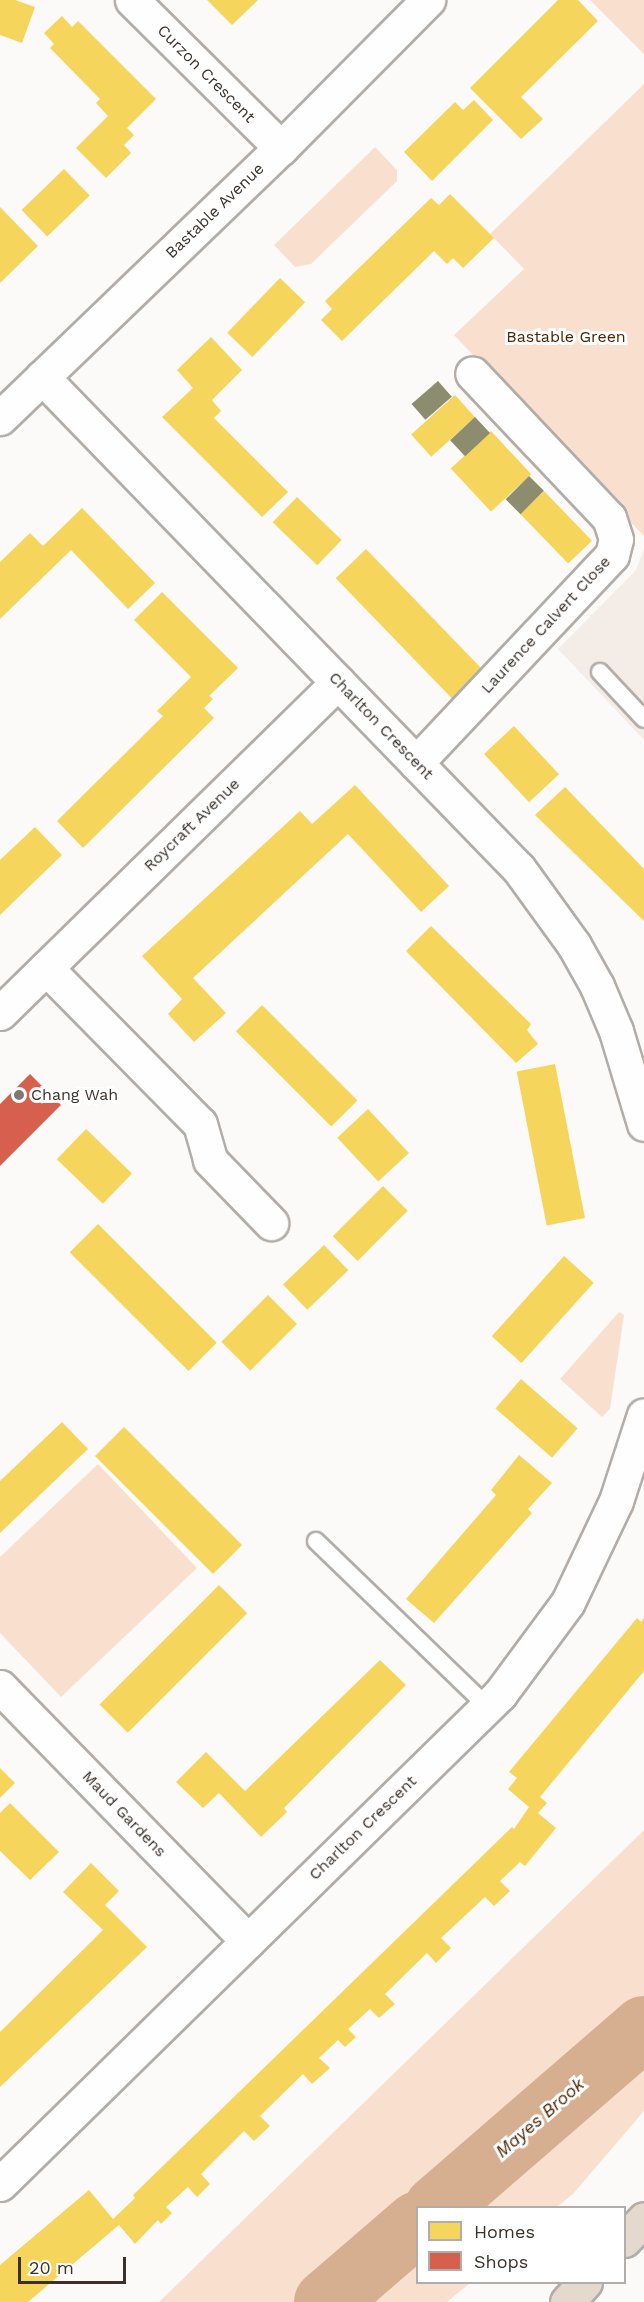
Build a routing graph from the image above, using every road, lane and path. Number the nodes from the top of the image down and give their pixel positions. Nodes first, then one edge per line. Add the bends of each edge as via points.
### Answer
1 (132, 0) edge
2 (428, 0) edge
3 (281, 148) junction
4 (472, 373) dead end
5 (42, 377) junction
6 (0, 418) edge
7 (600, 672) dead end
8 (338, 682) junction
9 (644, 719) edge
10 (416, 763) junction
11 (46, 968) junction
12 (0, 1013) edge
13 (644, 1124) edge
14 (271, 1223) dead end
15 (644, 1415) edge
16 (316, 1541) dead end
17 (0, 1687) edge
18 (487, 1706) junction
19 (248, 1941) junction
20 (0, 2184) edge
21 (644, 2219) edge
22 (626, 2238) edge
23 (584, 2284) edge
24 (567, 2302) edge

1 - 3 street, Curzon Crescent
2 - 3 street, Bastable Avenue
3 - 5 street, Bastable Avenue
4 - 10 street, Laurence Calvert Close via 609,518 616,539 612,555
5 - 6 street, Bastable Avenue
5 - 8 street, Charlton Crescent
7 - 9 lane
8 - 10 street, Charlton Crescent
8 - 11 street, Roycraft Avenue
10 - 13 street, Charlton Crescent via 519,869 574,945 616,1031
11 - 12 street, Roycraft Avenue
11 - 14 street via 200,1124 210,1160
15 - 18 street, Charlton Crescent via 616,1501 568,1602
16 - 18 lane
17 - 19 street, Maud Gardens
18 - 19 street, Charlton Crescent
19 - 20 street, Charlton Crescent
21 - 22 highway
23 - 24 highway

